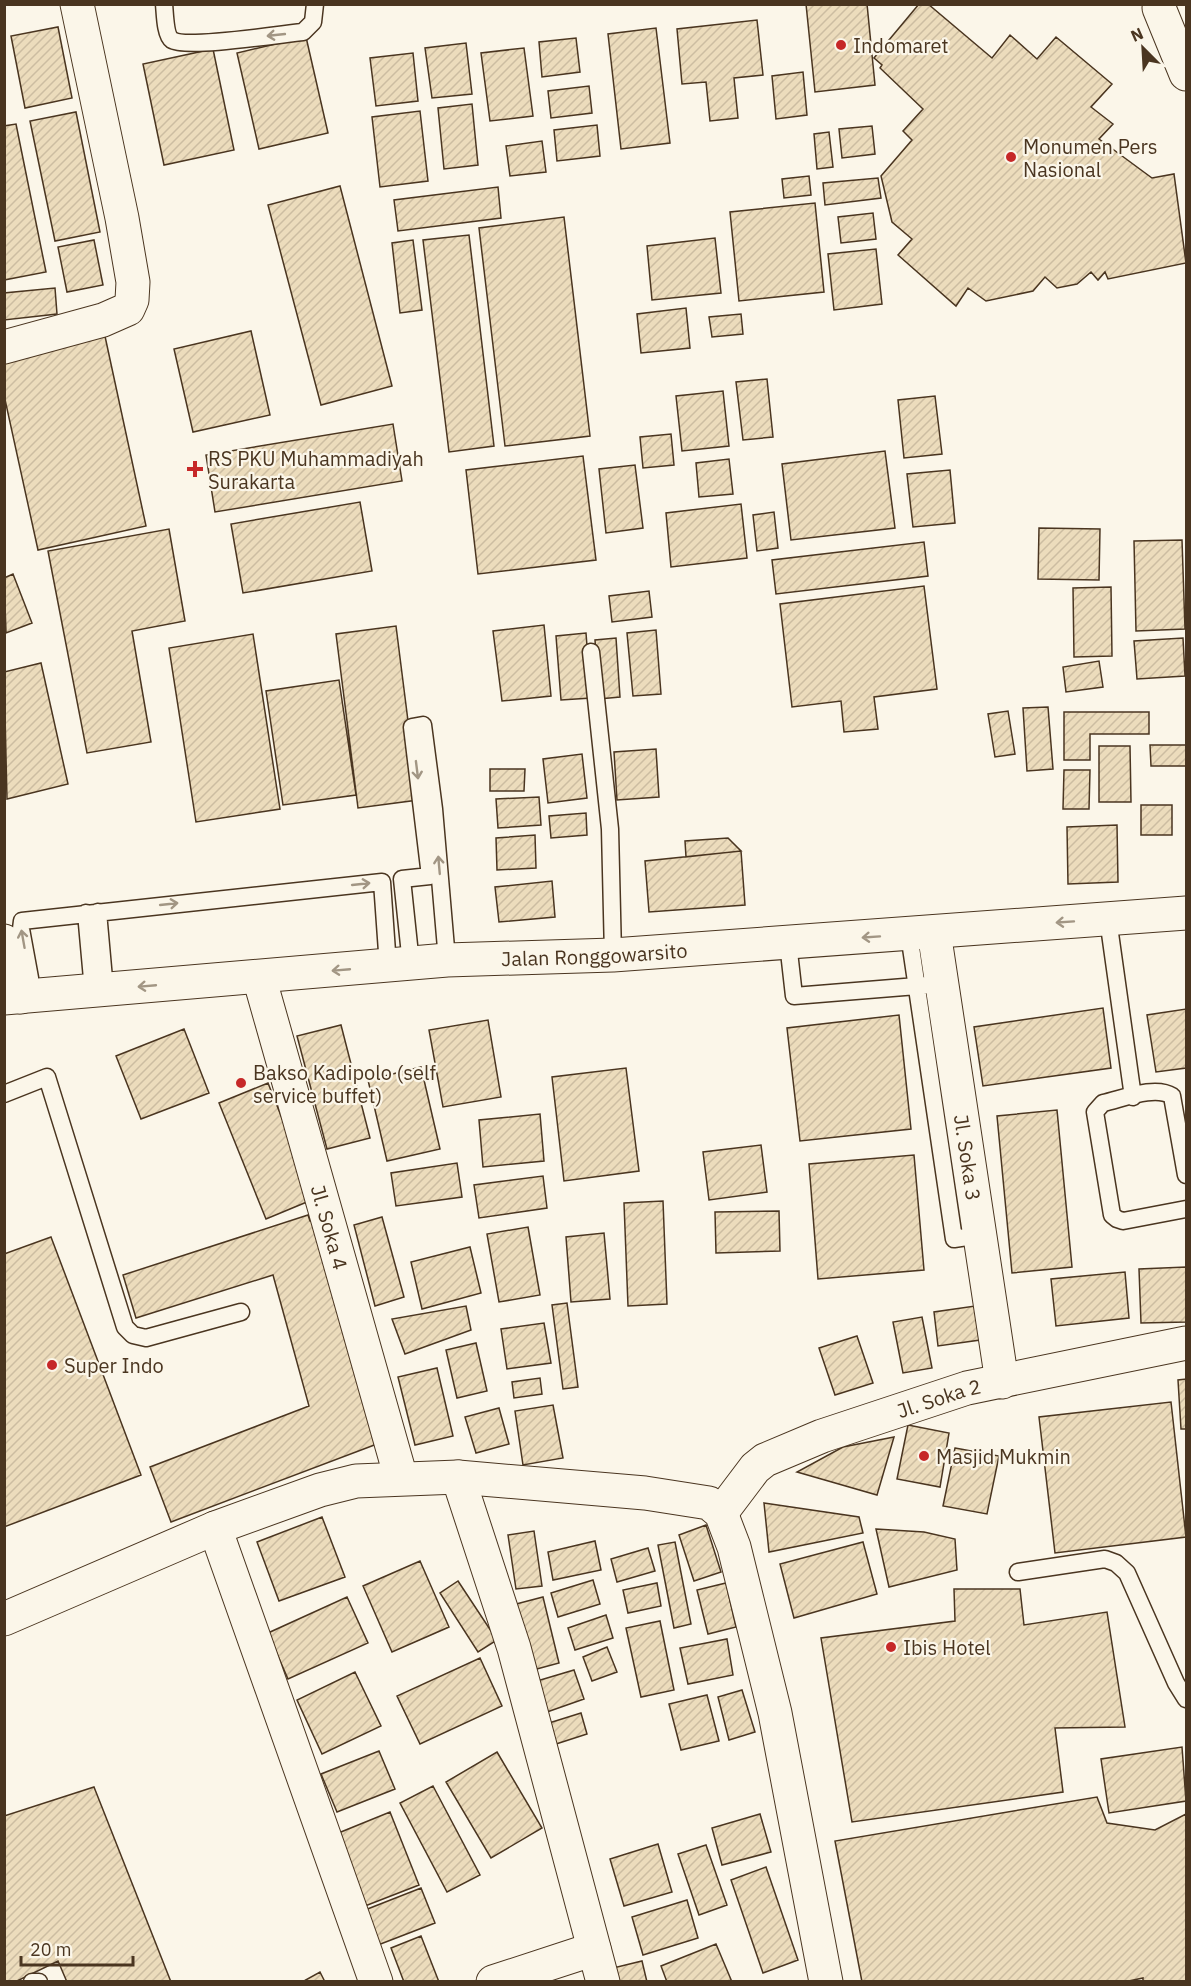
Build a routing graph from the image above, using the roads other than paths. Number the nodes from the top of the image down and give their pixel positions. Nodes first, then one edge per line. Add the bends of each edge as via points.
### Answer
1 (77, 4) edge
2 (164, 4) edge
3 (315, 4) edge
4 (1166, 9) edge
5 (1186, 74) edge
6 (4, 347) edge
7 (591, 652) dead end
8 (92, 912) junction
9 (1186, 913) edge
10 (1108, 919) junction
11 (922, 933) junction
12 (4, 940) edge
13 (788, 943) junction
14 (613, 956) junction
15 (447, 960) junction
16 (399, 965) junction
17 (259, 976) junction
18 (929, 985) junction
19 (99, 990) junction
20 (20, 998) edge
21 (4, 1094) edge
22 (1133, 1097) junction
23 (1186, 1175) edge
24 (1186, 1209) edge
25 (242, 1312) dead end
26 (1186, 1343) edge
27 (1002, 1382) junction
28 (458, 1477) junction
29 (401, 1478) junction
30 (721, 1513) junction
31 (215, 1528) junction
32 (1018, 1572) dead end
33 (4, 1619) edge
34 (1186, 1699) edge
35 (594, 1949) junction
36 (32, 1982) edge
37 (39, 1982) edge
38 (376, 1982) edge
39 (493, 1982) edge
40 (603, 1982) edge
41 (826, 1982) edge

1 - 6 street via 122,218 133,282 132,300 128,309 103,320
3 -> 2 lane via 313,22 303,32 192,44 169,38
4 - 5 street
7 - 14 lane via 610,829
8 -> 16 lane via 382,882
8 - 19 lane
20 -> 8 lane via 22,921
9 - 10 street, Jalan Ronggowarsito
10 -> 11 street, Jalan Ronggowarsito
10 - 22 lane
11 -> 13 street, Jalan Ronggowarsito
11 - 18 street, Jl. Soka 3
12 - 20 street
13 - 14 street, Jalan Ronggowarsito
13 - 18 lane via 794,996
14 - 15 street, Jalan Ronggowarsito
15 - 16 street, Jalan Ronggowarsito
15 -> 16 lane via 423,726 412,727 430,876 402,879
16 -> 17 street, Jalan Ronggowarsito
17 -> 19 street, Jalan Ronggowarsito
17 - 29 street, Jl. Soka 4
18 - 27 street, Jl. Soka 3 via 980,1235
19 - 20 street, Jalan Ronggowarsito
21 - 25 lane via 47,1077 125,1328 146,1338
22 - 23 lane via 1156,1092 1172,1096
22 - 24 lane via 1103,1102 1095,1112 1112,1215 1123,1221
26 - 27 street, Jl. Soka 2
27 - 30 street, Jl. Soka 2 via 935,1398 780,1453 755,1468
28 - 29 street
28 - 30 street via 683,1497 709,1503
28 - 35 street via 514,1648
29 - 31 street via 340,1484
30 - 41 street via 734,1547 775,1713
31 - 33 street
31 - 38 street
32 - 34 lane via 1105,1559 1116,1563 1127,1574
35 - 39 street
35 - 40 street
36 - 37 lane

